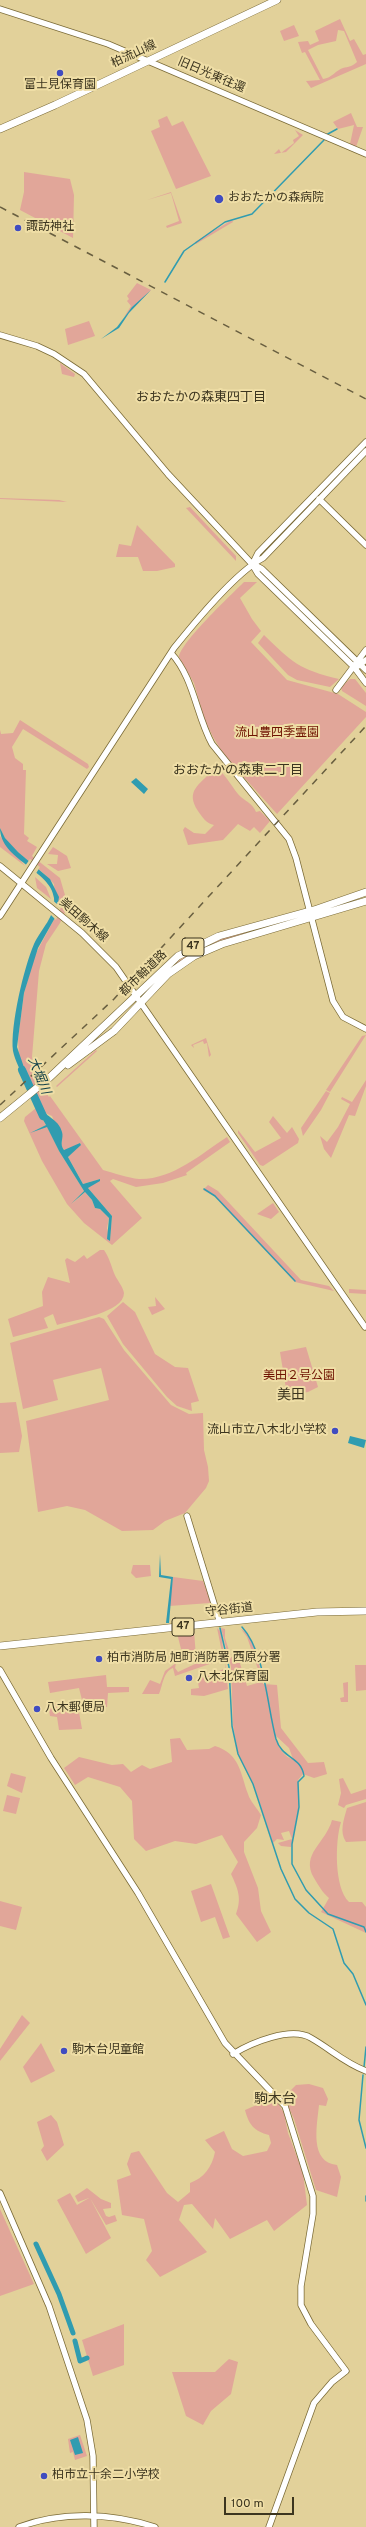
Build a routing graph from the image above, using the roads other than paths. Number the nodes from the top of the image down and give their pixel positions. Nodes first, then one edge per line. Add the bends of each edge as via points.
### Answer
1 (277, 0) edge
2 (0, 9) edge
3 (148, 61) junction
4 (0, 129) edge
5 (366, 154) edge
6 (0, 335) edge
7 (366, 442) edge
8 (366, 452) edge
9 (319, 499) junction
10 (366, 545) edge
11 (252, 564) junction
12 (366, 650) edge
13 (171, 653) junction
14 (366, 660) edge
15 (359, 663) junction
16 (354, 667) junction
17 (366, 670) edge
18 (366, 683) edge
19 (336, 690) dead end
20 (0, 866) edge
21 (22, 884) junction
22 (366, 892) edge
23 (366, 901) edge
24 (309, 911) junction
25 (0, 916) edge
26 (311, 919) junction
27 (137, 995) junction
28 (142, 1002) junction
29 (366, 1029) edge
30 (49, 1078) junction
31 (0, 1118) edge
32 (365, 1327) edge
33 (187, 1516) dead end
34 (366, 1611) edge
35 (220, 1623) junction
36 (0, 1646) edge
37 (0, 1670) edge
38 (233, 2054) junction
39 (366, 2071) edge
40 (0, 2193) edge
41 (93, 2516) junction
42 (19, 2527) edge
43 (94, 2527) edge
44 (155, 2527) edge
45 (269, 2527) edge

1 - 3 main road, 柏流山線
2 - 3 street, 旧日光東往還 via 108,44
3 - 4 main road, 柏流山線
3 - 5 street, 旧日光東往還
6 - 11 street via 54,354 88,378 172,480
7 - 11 street via 258,553
8 - 9 street
9 - 10 street
9 - 11 street via 263,558
11 - 13 street via 191,627
11 - 15 street via 262,569
11 - 16 street via 258,574
12 - 15 street
13 - 21 street
13 - 24 street via 188,679 205,731 212,744 288,839 296,858
14 - 15 street
15 - 16 street
15 - 17 street
16 - 18 street
16 - 19 street
20 - 21 street, 美田駒木線
21 - 25 street
21 - 27 street, 美田駒木線 via 104,954
22 - 24 main road, 都市軸道路 / 47
23 - 26 main road, 都市軸道路 / 47
24 - 26 street
24 - 27 main road, 都市軸道路 / 47 via 199,944 169,962
26 - 28 main road, 都市軸道路 / 47 via 222,944 194,956 168,974
26 - 29 street via 336,1009 347,1020
27 - 28 street, 美田駒木線
27 - 30 main road, 都市軸道路 / 47
28 - 30 main road, 都市軸道路 / 47 via 103,1040
28 - 32 street, 美田駒木線
30 - 31 main road, 都市軸道路 / 47
33 - 35 street
34 - 35 main road, 守谷街道 / 47 via 317,1612
35 - 36 main road, 守谷街道 / 47
37 - 38 street via 51,1758 138,1893 204,2010
38 - 39 street via 246,2046 270,2038 304,2035 311,2037 345,2062
38 - 45 street via 279,2098 290,2117 313,2196 313,2214 300,2286 301,2306 311,2324 346,2371 332,2382 314,2403
40 - 41 street via 49,2306 85,2414 93,2456
41 - 42 street via 61,2517
41 - 43 street
41 - 44 street via 121,2518

